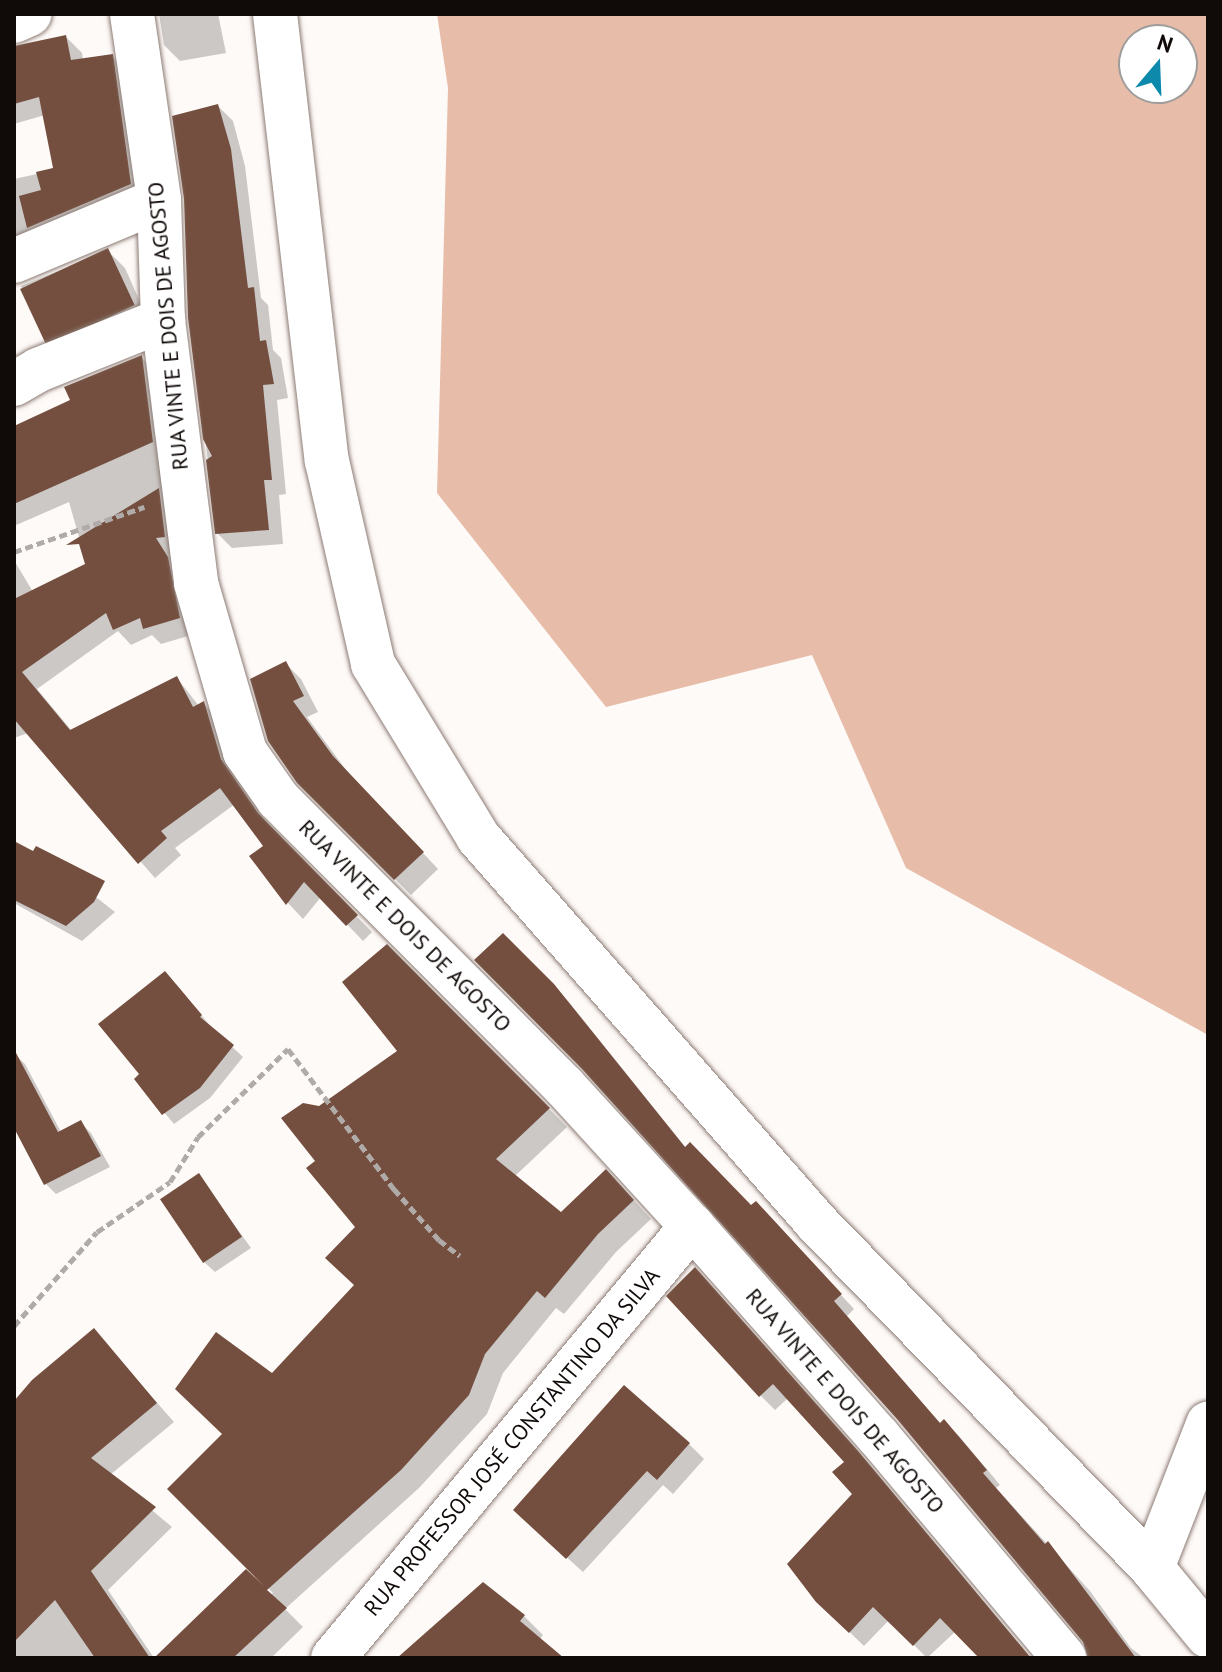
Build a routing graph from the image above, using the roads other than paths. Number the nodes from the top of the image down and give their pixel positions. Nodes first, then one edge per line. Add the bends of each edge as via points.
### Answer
1 (30, 14) edge
2 (132, 14) edge
3 (275, 14) edge
4 (14, 21) edge
5 (159, 200) junction
6 (14, 261) edge
7 (163, 320) junction
8 (14, 384) edge
9 (692, 1226) junction
10 (1208, 1424) edge
11 (1152, 1568) junction
12 (1208, 1636) edge
13 (333, 1658) edge
14 (1064, 1658) edge

1 - 4 street
2 - 5 street, RUA VINTE E DOIS DE AGOSTO
3 - 11 street via 327,461 373,664 478,837 817,1223
5 - 6 street
5 - 7 street, RUA VINTE E DOIS DE AGOSTO
7 - 8 street
7 - 9 street, RUA VINTE E DOIS DE AGOSTO via 196,583 245,752 278,799 564,1086
9 - 13 street, RUA PROFESSOR JOSÉ CONSTANTINO DA SILVA
9 - 14 street, RUA VINTE E DOIS DE AGOSTO
10 - 11 street
11 - 12 street

